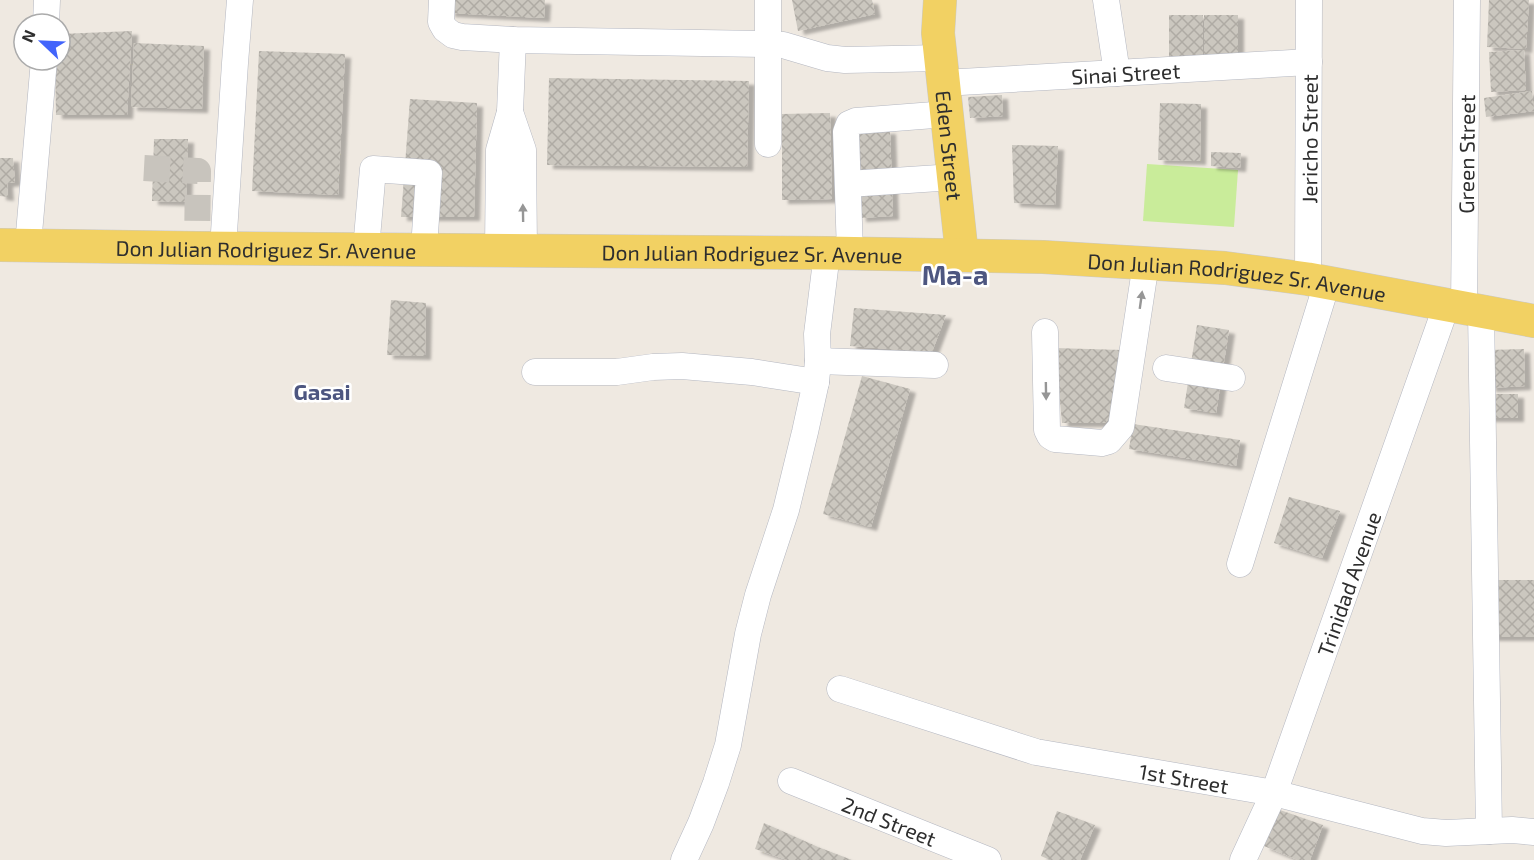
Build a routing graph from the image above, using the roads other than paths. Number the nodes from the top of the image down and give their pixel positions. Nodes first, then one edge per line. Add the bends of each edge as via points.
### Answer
1 (240, 0) edge
2 (442, 0) edge
3 (768, 0) edge
4 (924, 0) edge
5 (940, 0) edge
6 (1106, 0) edge
7 (1309, 0) edge
8 (1467, 0) edge
9 (513, 40) junction
10 (768, 44) junction
11 (1309, 62) junction
12 (42, 72) edge
13 (942, 72) junction
14 (1117, 73) junction
15 (768, 144) dead end
16 (954, 177) junction
17 (848, 184) junction
18 (14, 245) edge
19 (223, 248) junction
20 (366, 249) junction
21 (424, 249) junction
22 (511, 250) junction
23 (838, 253) junction
24 (962, 255) junction
25 (1146, 262) junction
26 (1318, 281) junction
27 (1464, 308) junction
28 (1534, 321) edge
29 (1045, 332) dead end
30 (935, 365) dead end
31 (1166, 368) dead end
32 (535, 372) dead end
33 (817, 372) junction
34 (1232, 378) dead end
35 (1240, 564) dead end
36 (840, 689) dead end
37 (791, 781) dead end
38 (1274, 793) junction
39 (1534, 816) edge
40 (1512, 831) edge
41 (684, 860) edge
42 (988, 860) edge
43 (1243, 860) edge

1 - 19 street
2 - 9 street via 441,21 453,35
3 - 10 street
4 - 13 main road, Eden Street
5 - 13 main road, Eden Street
6 - 14 street
7 - 11 street, Jericho Street
8 - 27 street, Green Street
9 - 10 street
9 - 22 street via 510,112 523,150
10 - 13 street via 827,58
10 - 15 street
11 - 14 street, Sinai Street
11 - 26 street, Jericho Street
12 - 18 street
13 - 14 street, Sinai Street
13 - 16 main road, Eden Street
13 - 17 street via 852,121 846,132
16 - 17 street
16 - 24 main road, Eden Street
17 - 23 street
18 - 19 main road, Don Julian Rodriguez Sr. Avenue
19 - 20 main road, Don Julian Rodriguez Sr. Avenue
20 - 21 main road, Don Julian Rodriguez Sr. Avenue
20 - 21 street via 373,169 429,173
21 - 22 main road, Don Julian Rodriguez Sr. Avenue
22 - 23 main road, Don Julian Rodriguez Sr. Avenue
23 - 24 main road, Don Julian Rodriguez Sr. Avenue
23 - 33 street via 818,334
24 - 25 main road, Don Julian Rodriguez Sr. Avenue
25 - 26 main road, Don Julian Rodriguez Sr. Avenue
29 -> 25 street via 1050,436 1055,440 1109,441 1121,427
26 - 27 main road, Don Julian Rodriguez Sr. Avenue
26 - 35 street, Jericho Street
27 - 28 main road, Don Julian Rodriguez Sr. Avenue
27 - 38 street, Trinidad Avenue
27 - 40 street, Green Street
30 - 33 street
31 - 34 street
32 - 33 street via 608,373 682,366
33 - 41 street via 786,510 748,634 728,745
36 - 38 street, 1st Street via 1036,752
37 - 42 street, 2nd Street
38 - 40 street, 1st Street via 1422,831
38 - 43 street, Trinidad Avenue
39 - 40 street

